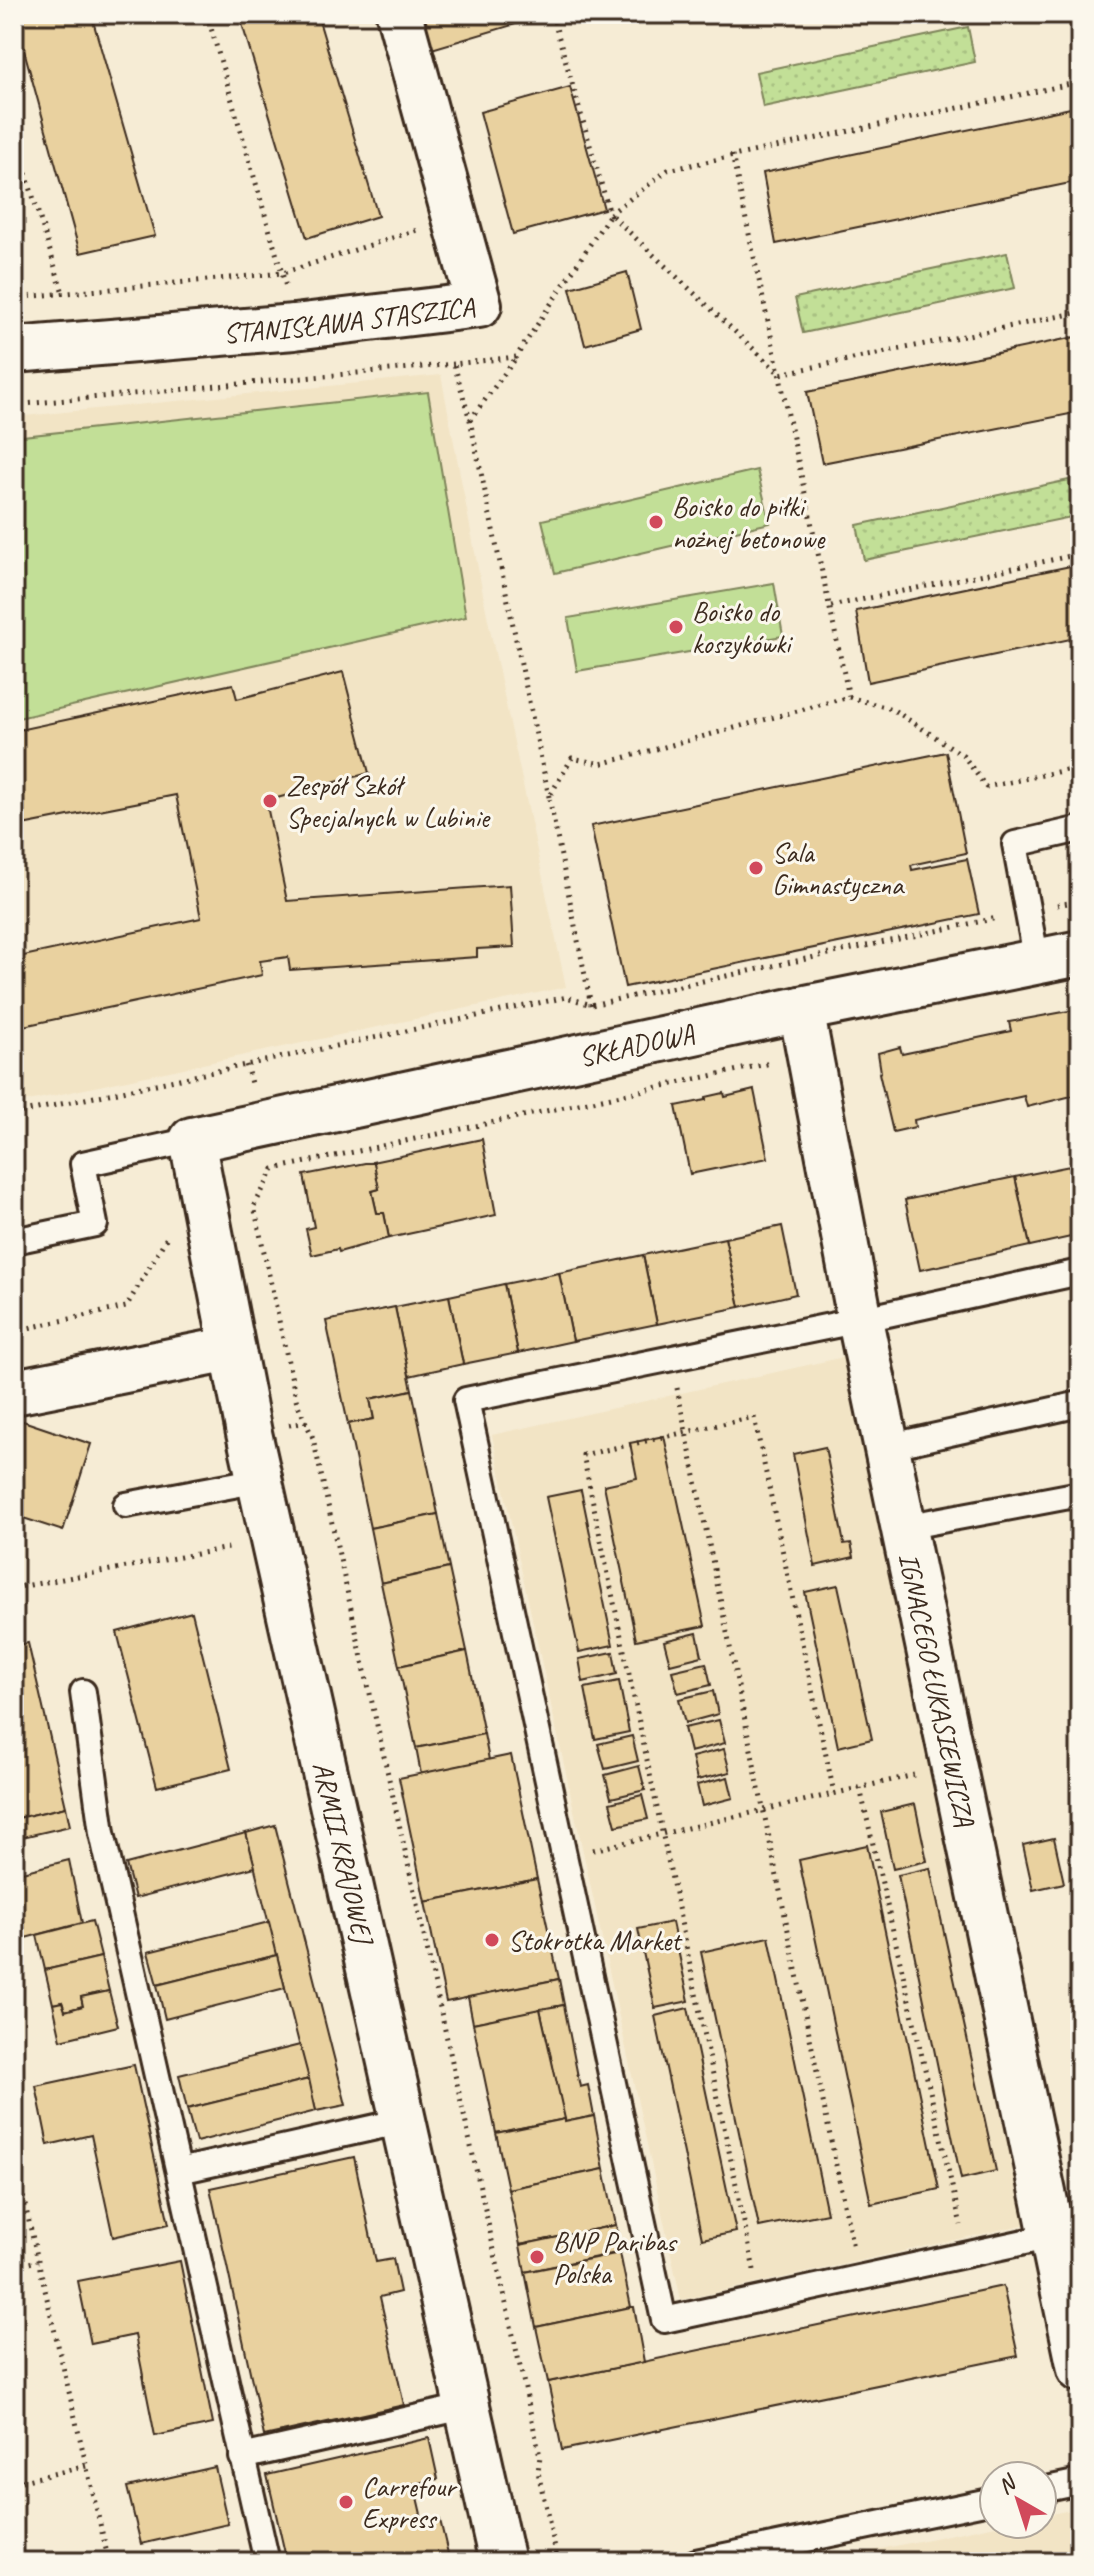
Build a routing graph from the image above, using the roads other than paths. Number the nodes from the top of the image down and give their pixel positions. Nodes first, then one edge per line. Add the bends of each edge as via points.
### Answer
1 (399, 14) edge
2 (14, 350) edge
3 (1080, 829) edge
4 (1080, 953) edge
5 (1037, 962) junction
6 (801, 1009) junction
7 (192, 1140) junction
8 (14, 1241) edge
9 (1080, 1272) edge
10 (860, 1320) junction
11 (231, 1349) junction
12 (14, 1392) edge
13 (1080, 1404) edge
14 (887, 1447) junction
15 (260, 1480) junction
16 (1080, 1494) edge
17 (126, 1505) dead end
18 (904, 1527) junction
19 (83, 1692) dead end
20 (403, 2121) junction
21 (179, 2171) junction
22 (1066, 2232) edge
23 (1080, 2369) edge
24 (468, 2406) junction
25 (242, 2457) junction
26 (1080, 2482) edge
27 (1058, 2487) edge
28 (978, 2503) edge
29 (267, 2562) edge
30 (502, 2562) edge
31 (696, 2562) edge

1 - 2 street, STANISŁAWA STASZICA via 479,305 294,327
3 - 5 lane via 1015,844
4 - 5 street, SKŁADOWA
5 - 6 street, SKŁADOWA
6 - 7 street, SKŁADOWA
6 - 10 street, IGNACEGO ŁUKASIEWICZA
7 - 8 lane via 83,1164 95,1224
7 - 11 street, ARMII KRAJOWEJ
9 - 10 lane
10 - 14 street, IGNACEGO ŁUKASIEWICZA
10 - 22 lane via 466,1400 664,2320
11 - 12 street
11 - 15 street, ARMII KRAJOWEJ
13 - 14 lane
14 - 18 street, IGNACEGO ŁUKASIEWICZA
15 - 17 lane
15 - 20 street, ARMII KRAJOWEJ
16 - 18 lane
18 - 22 street, IGNACEGO ŁUKASIEWICZA via 954,1766
19 - 21 lane via 102,1833
20 - 21 lane
20 - 24 street, ARMII KRAJOWEJ
21 - 25 lane
22 - 23 street, IGNACEGO ŁUKASIEWICZA
24 - 25 lane
24 - 30 street, ARMII KRAJOWEJ
25 - 29 lane
26 - 27 lane
28 - 31 lane

